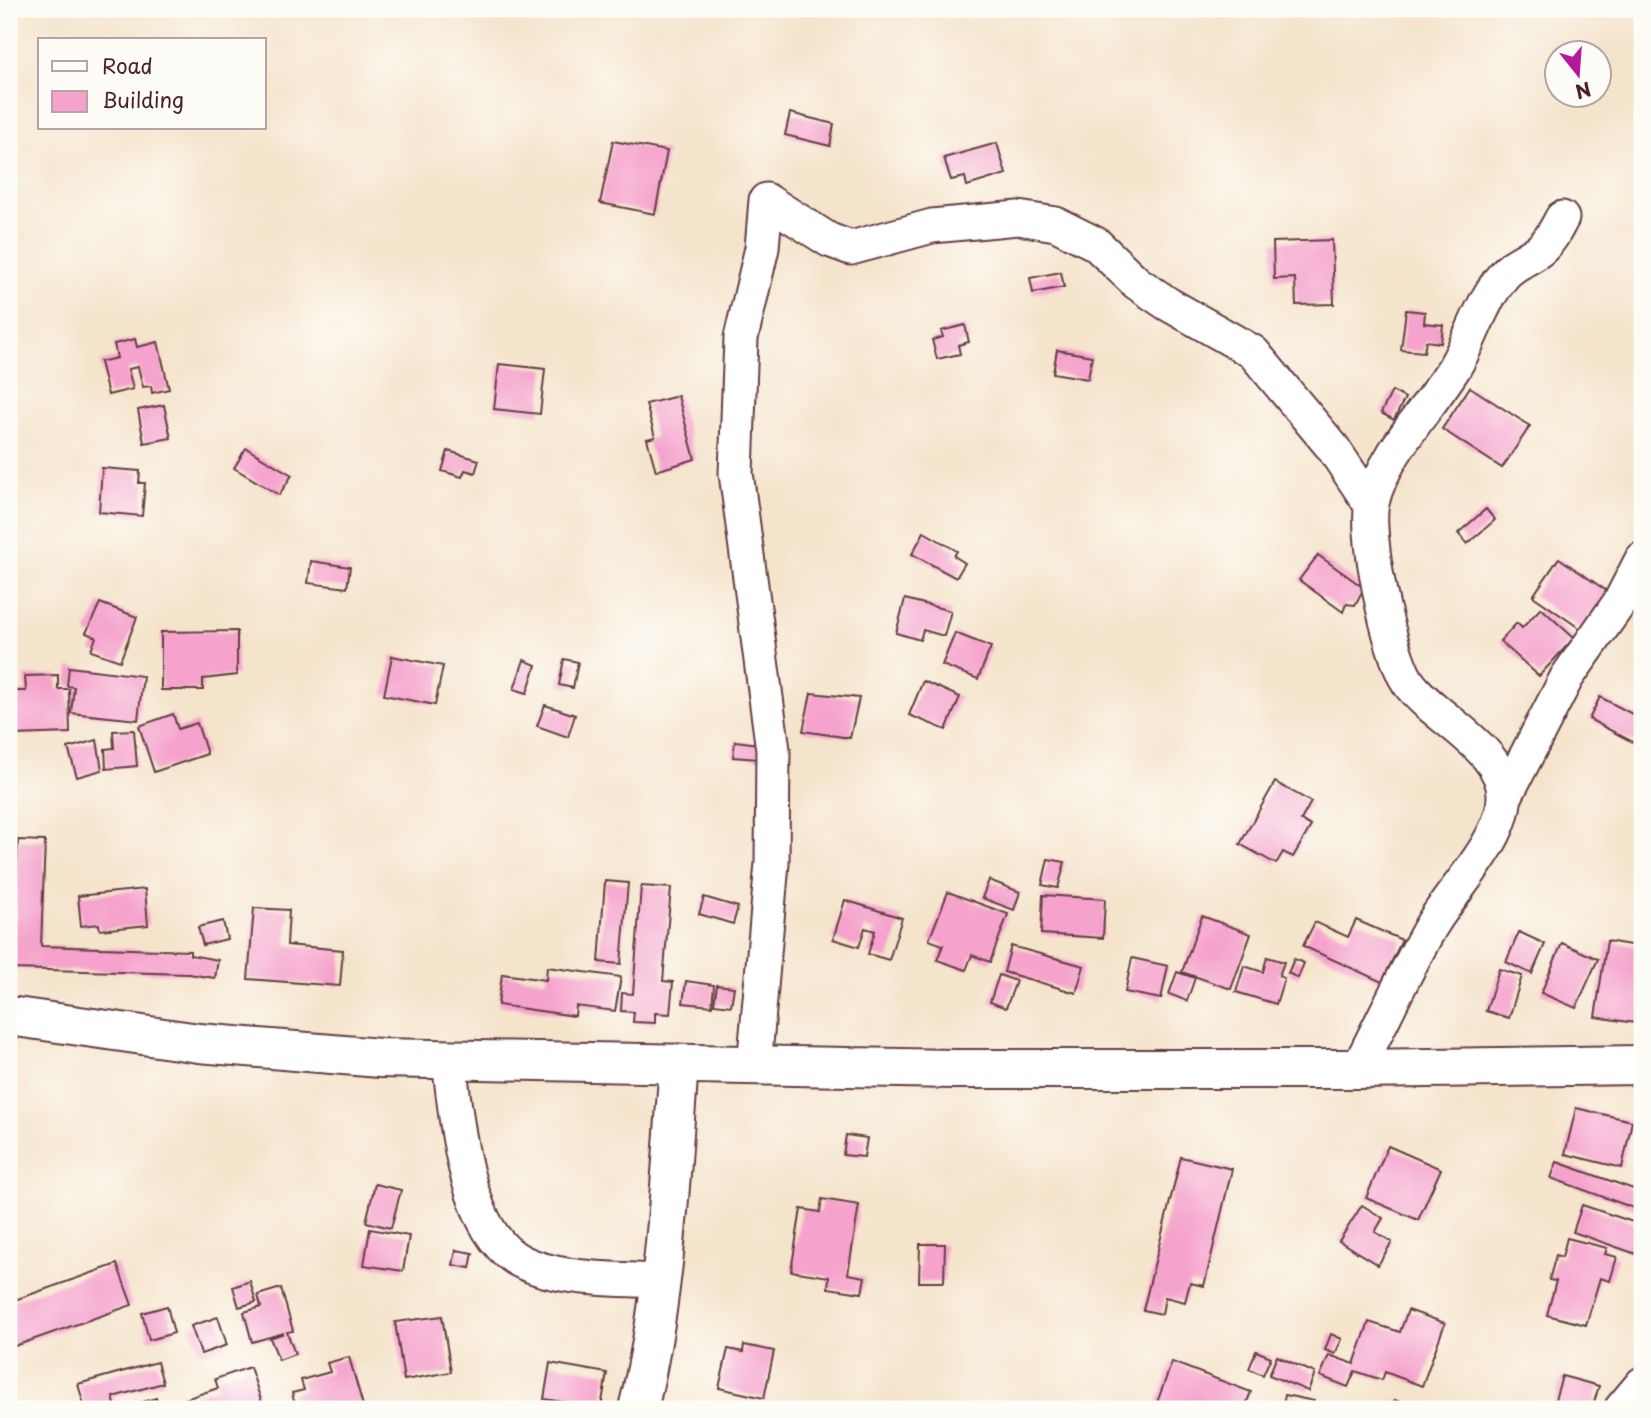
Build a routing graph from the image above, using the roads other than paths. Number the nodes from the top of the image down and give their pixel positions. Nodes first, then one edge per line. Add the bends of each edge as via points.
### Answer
1 (1562, 218) dead end
2 (1371, 505) junction
3 (1642, 559) edge
4 (1504, 799) junction
5 (9, 1016) edge
6 (449, 1060) junction
7 (679, 1065) junction
8 (1642, 1065) edge
9 (754, 1067) junction
10 (1358, 1069) junction
11 (662, 1281) junction
12 (1642, 1384) edge
13 (638, 1409) edge
14 (1621, 1409) edge

1 - 2 street via 1541,250 1506,272 1488,295 1455,366 1377,482
2 - 4 street via 1369,532 1397,661 1409,684 1484,752 1497,771
2 - 9 street via 1333,448 1253,352 1137,283 1096,244 1056,224 1018,218 932,226 851,248 829,240 766,200 762,248 741,338 736,473 773,750 772,863
3 - 4 street via 1620,602 1567,677
4 - 10 street via 1499,824 1431,927
5 - 6 street via 199,1043
6 - 7 street
6 - 11 street via 458,1132 479,1209 494,1241 517,1259 550,1270
7 - 9 street
7 - 11 street
8 - 10 street
9 - 10 street
11 - 13 street
12 - 14 street

